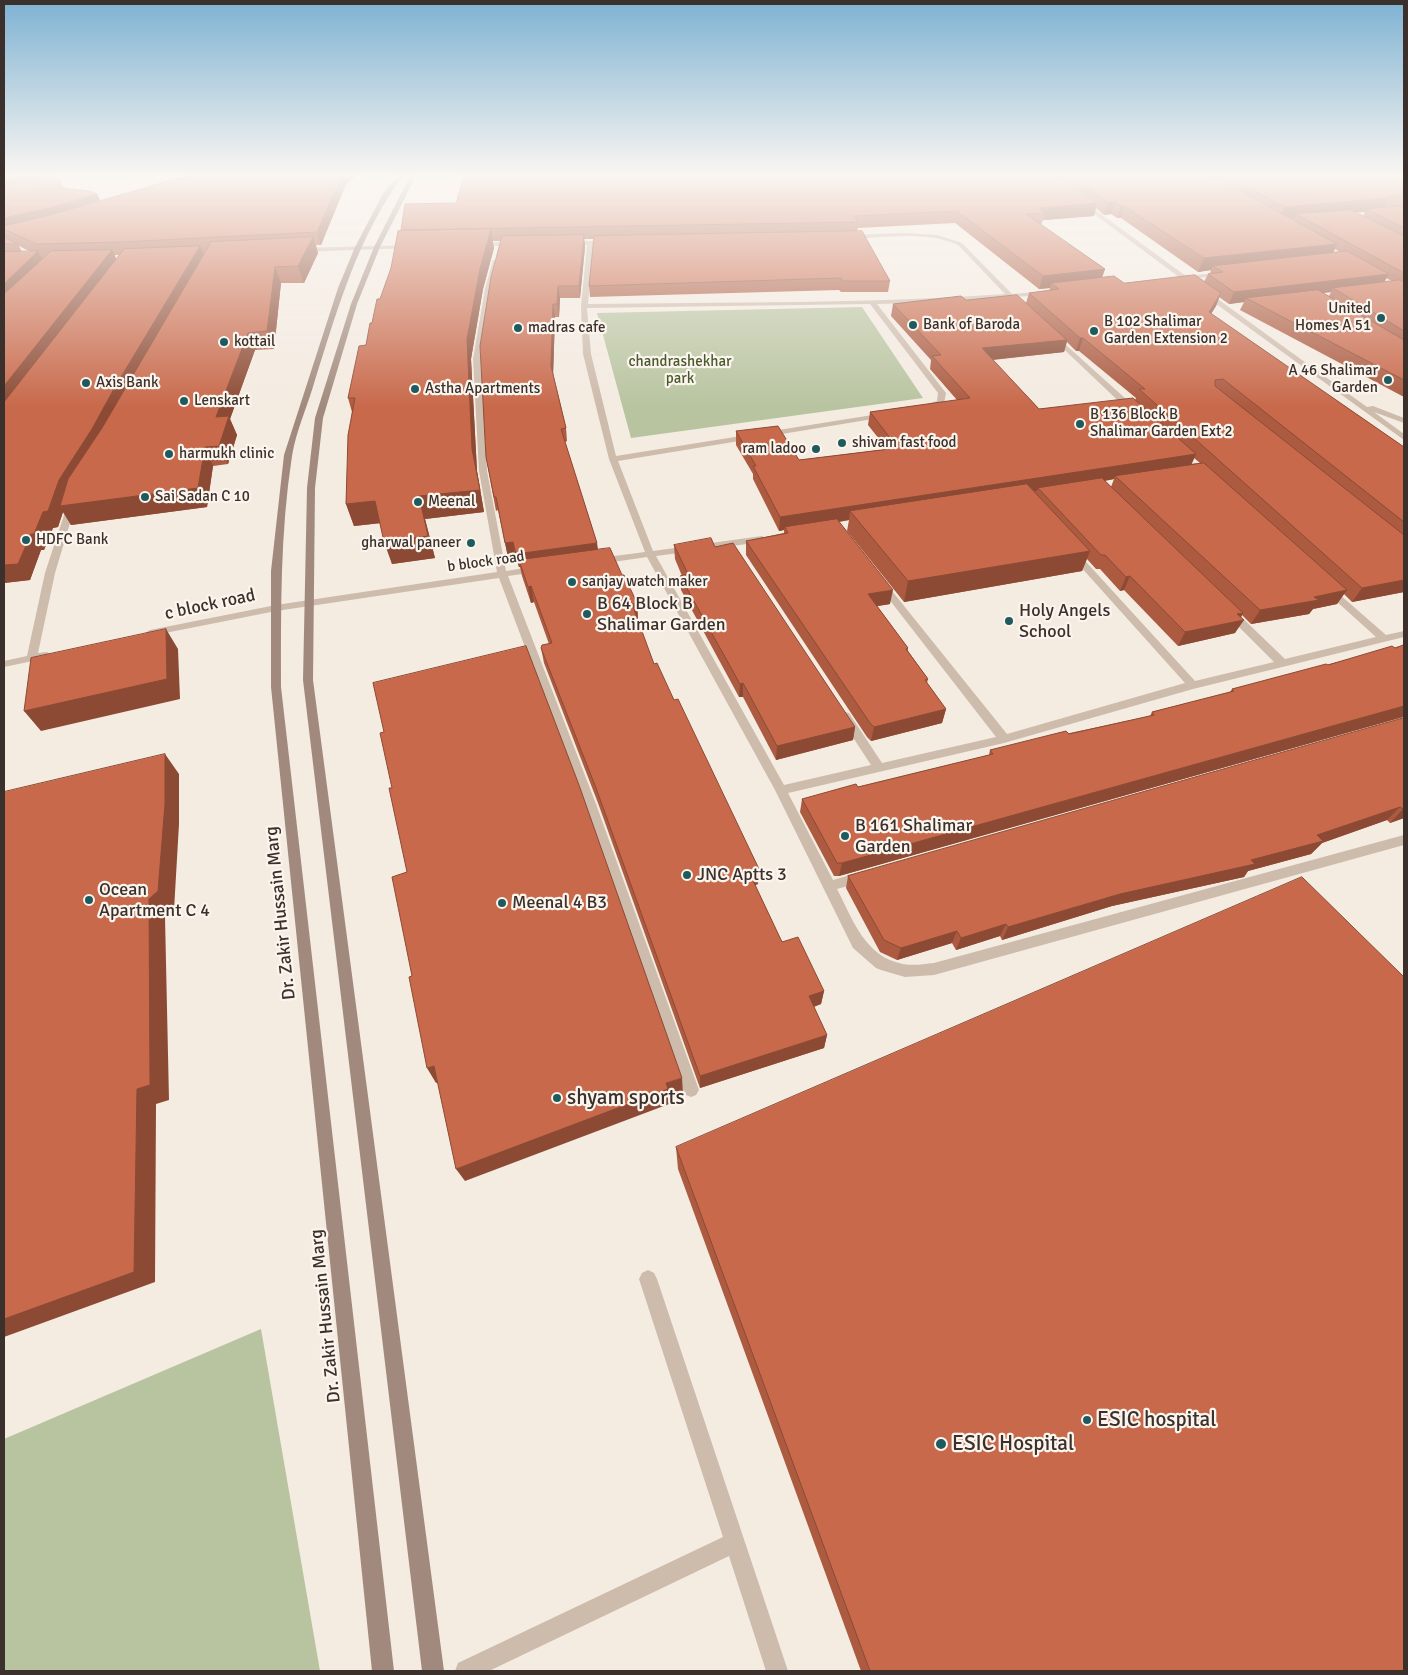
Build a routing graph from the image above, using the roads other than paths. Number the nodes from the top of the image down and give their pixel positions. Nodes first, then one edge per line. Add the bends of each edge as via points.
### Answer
1 (356, 251) edge
2 (375, 251) edge
3 (498, 251) edge
4 (589, 251) edge
5 (967, 251) edge
6 (1149, 251) edge
7 (1235, 272) edge
8 (1186, 278) junction
9 (1176, 279) edge
10 (1049, 292) edge
11 (1009, 296) junction
12 (872, 302) junction
13 (584, 306) junction
14 (1238, 307) edge
15 (1228, 308) junction
16 (1031, 316) edge
17 (1046, 330) edge
18 (1351, 401) junction
19 (912, 411) edge
20 (893, 414) edge
21 (1141, 417) edge
22 (1404, 421) edge
23 (1404, 438) edge
24 (614, 459) junction
25 (74, 497) edge
26 (770, 538) edge
27 (1069, 549) edge
28 (650, 554) junction
29 (591, 562) edge
30 (551, 567) edge
31 (502, 574) junction
32 (875, 575) edge
33 (1325, 585) edge
34 (310, 602) junction
35 (1220, 602) edge
36 (276, 608) junction
37 (1404, 634) edge
38 (140, 636) edge
39 (1384, 639) junction
40 (62, 652) edge
41 (32, 658) junction
42 (4, 664) edge
43 (1283, 664) junction
44 (1193, 685) junction
45 (840, 709) edge
46 (1004, 739) junction
47 (879, 768) junction
48 (781, 790) junction
49 (1404, 840) edge
50 (877, 873) edge
51 (830, 886) junction
52 (691, 1090) dead end
53 (648, 1279) dead end
54 (735, 1542) junction
55 (383, 1671) edge
56 (433, 1671) edge
57 (466, 1671) edge
58 (777, 1671) edge

1 - 36 street, Dr. Zakir Hussain Marg via 341,288 288,455 276,571
2 - 34 street via 354,304 319,418 311,488
3 - 31 street via 488,288 477,359 483,470
4 - 13 street
5 - 11 street
6 - 8 street
7 - 8 street
8 - 9 street
8 - 15 street
10 - 11 street
11 - 12 street
11 - 16 street
12 - 13 street
12 - 19 street via 942,393 941,402
13 - 24 street via 587,354
14 - 15 street
15 - 18 street
17 - 21 street
18 - 22 street
18 - 23 street
20 - 24 street
24 - 28 street
25 - 41 street via 50,573
26 - 28 street via 734,547
27 - 44 street
28 - 29 street
28 - 48 street
30 - 31 street, b block road
31 - 34 street, b block road
31 - 52 street via 590,804
32 - 46 street
33 - 39 street
34 - 36 street, b block road
34 - 56 street via 308,680
35 - 43 street
36 - 38 street, c block road
36 - 55 street, Dr. Zakir Hussain Marg via 276,688
37 - 39 street
39 - 43 street
40 - 41 street
41 - 42 street
43 - 44 street
44 - 46 street
45 - 47 street
46 - 47 street
47 - 48 street
48 - 51 street
49 - 51 street via 934,969 905,970 881,964 858,944
50 - 51 street
53 - 54 street
54 - 57 street
54 - 58 street

